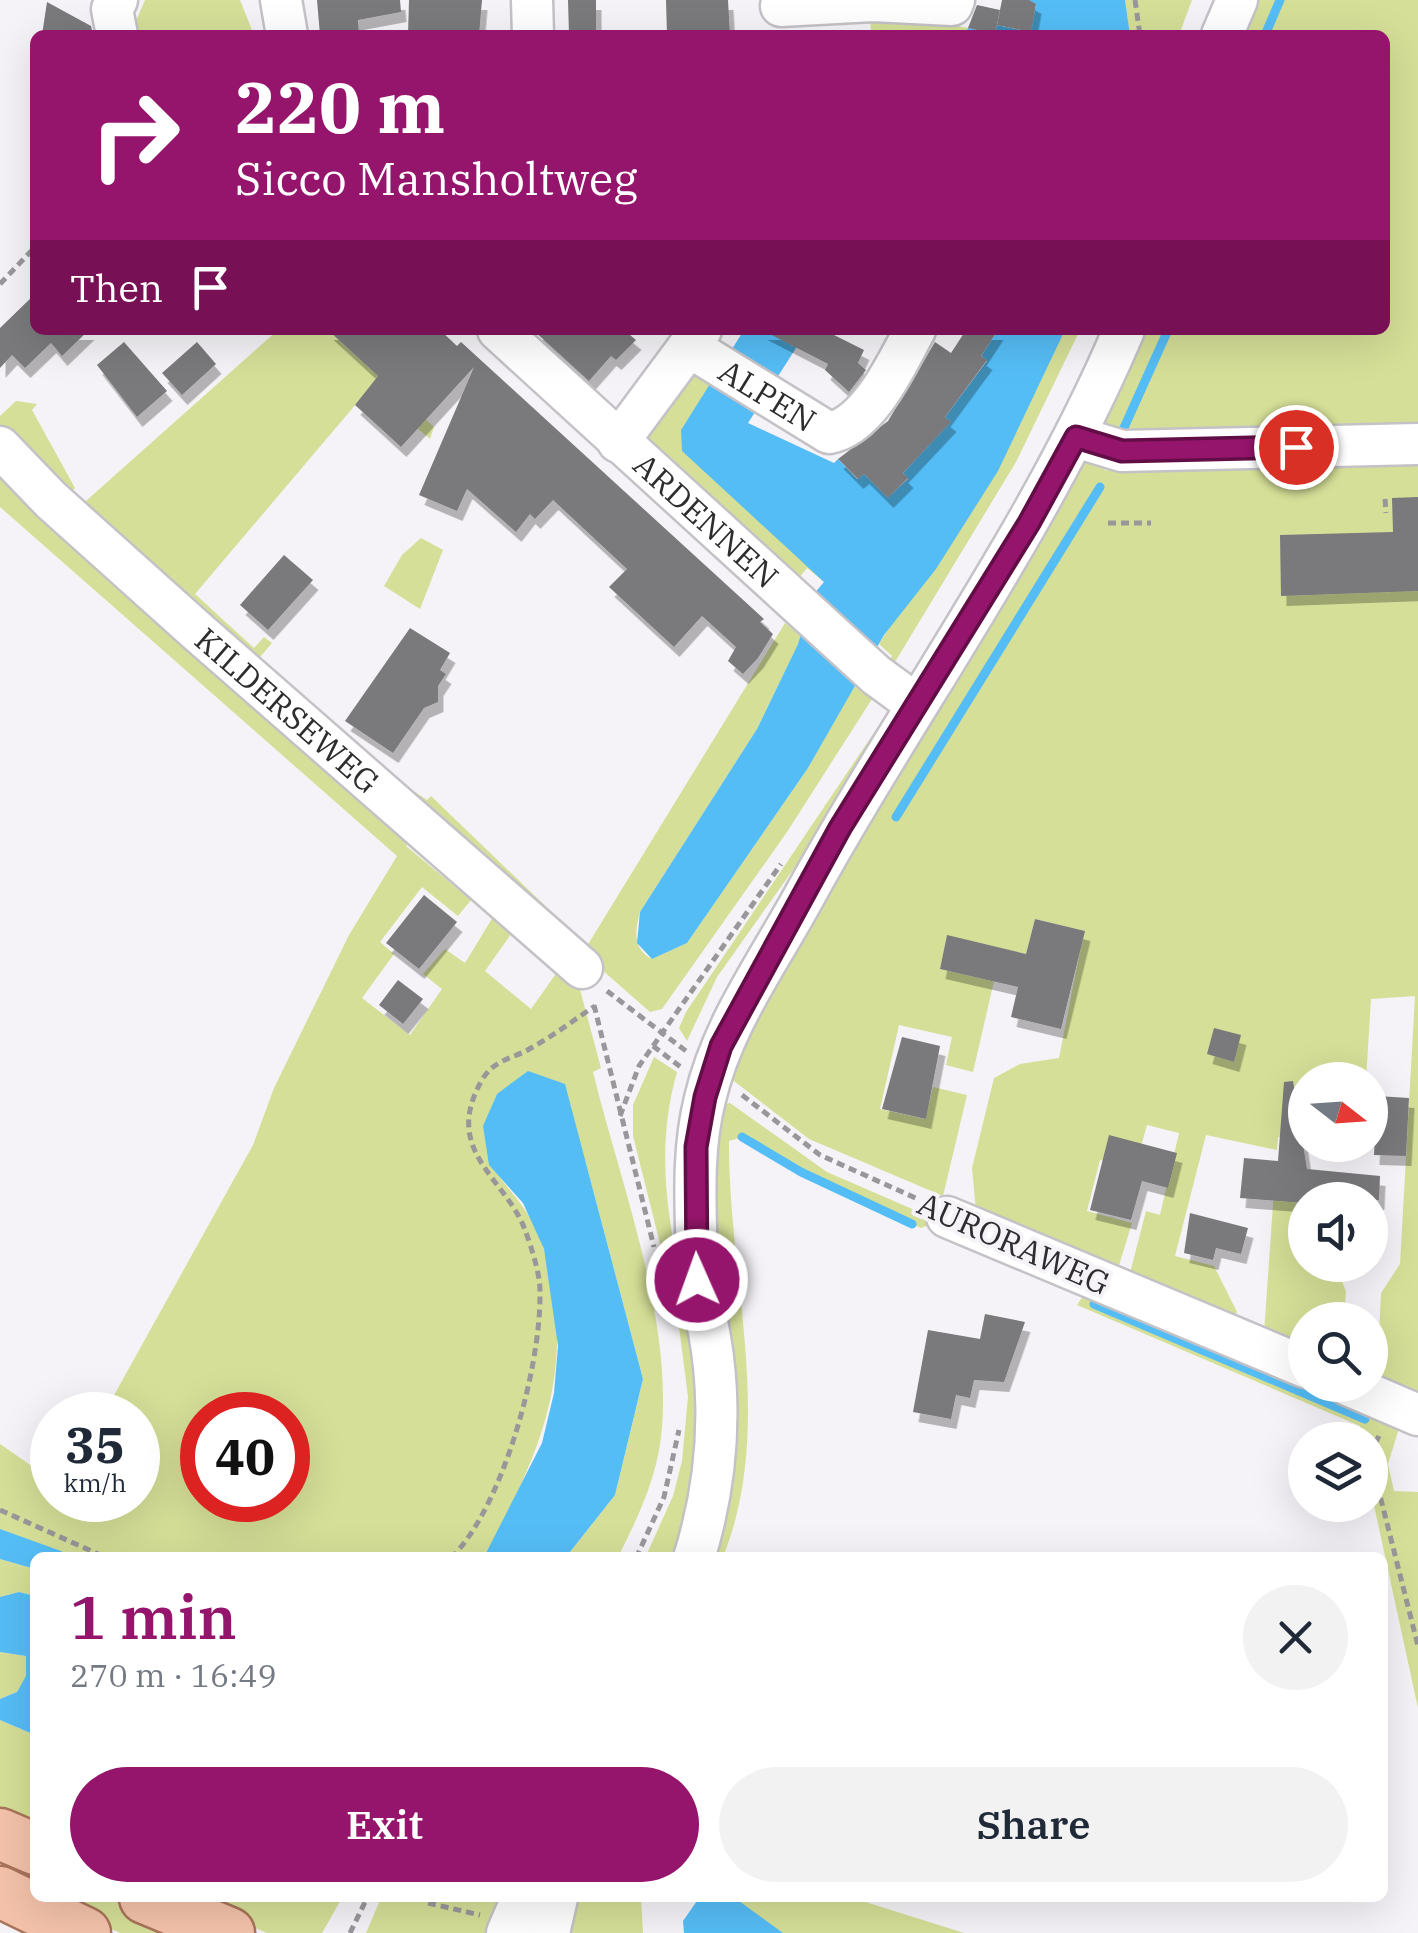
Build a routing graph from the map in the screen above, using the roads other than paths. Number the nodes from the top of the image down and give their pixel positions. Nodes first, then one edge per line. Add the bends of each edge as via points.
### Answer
1 (282, 0) edge
2 (532, 0) edge
3 (954, 0) edge
4 (1237, 0) edge
5 (873, 1) edge
6 (790, 11) edge
7 (286, 30) edge
8 (532, 30) edge
9 (1224, 30) edge
10 (503, 335) edge
11 (913, 335) edge
12 (1122, 335) edge
13 (704, 347) edge
14 (1076, 437) junction
15 (618, 442) junction
16 (1418, 444) edge
17 (0, 447) edge
18 (917, 705) junction
19 (592, 983) road end
20 (947, 1217) road end
21 (1288, 1360) edge
22 (1388, 1402) edge
23 (1418, 1415) edge
24 (695, 1552) edge
25 (0, 1834) edge
26 (30, 1847) edge
27 (0, 1892) edge
28 (155, 1902) edge
29 (555, 1902) edge
30 (85, 1933) edge
31 (229, 1933) edge
32 (549, 1933) edge

1 - 7 street
2 - 8 street
3 - 5 street
4 - 9 street
5 - 6 street
10 - 15 street, ARDENNEN
11 - 13 street, ALPEN via 864,410 842,431 829,433
12 - 14 street
13 - 15 street
14 - 16 street via 1122,451
14 - 18 street
15 - 18 street, ARDENNEN
17 - 19 street, KILDERSEWEG
18 - 24 street via 840,828 750,938 698,1033 674,1114 670,1191 697,1280 717,1397 712,1485
20 - 21 street, AURORAWEG
22 - 23 street
25 - 26 main road
27 - 30 main road
28 - 31 main road
29 - 32 street

